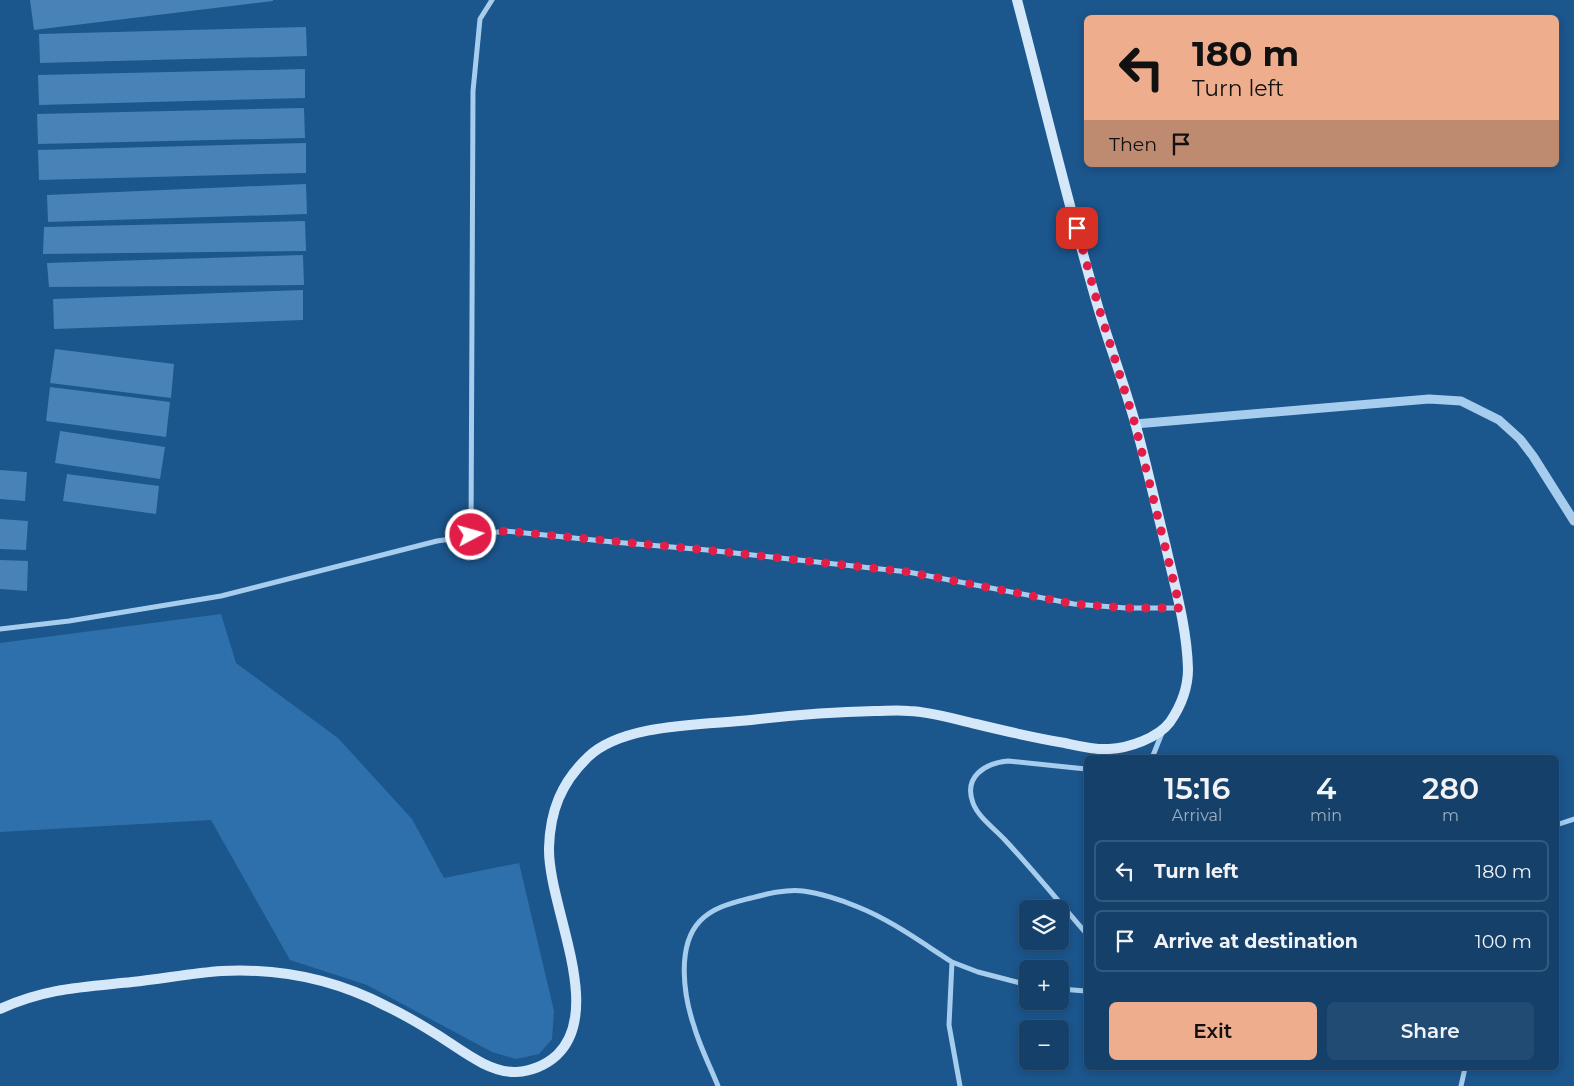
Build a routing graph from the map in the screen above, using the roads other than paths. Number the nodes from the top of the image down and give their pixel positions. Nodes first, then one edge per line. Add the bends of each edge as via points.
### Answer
1 (492, 0) edge
2 (1017, 0) edge
3 (1135, 424) junction
4 (1574, 521) edge
5 (471, 535) junction
6 (1180, 608) junction
7 (0, 629) edge
8 (1164, 730) junction
9 (1153, 755) edge
10 (1084, 769) edge
11 (1574, 819) edge
12 (1559, 824) edge
13 (1084, 931) edge
14 (952, 962) junction
15 (1019, 983) edge
16 (1069, 990) edge
17 (1084, 991) edge
18 (0, 1009) edge
19 (1465, 1070) edge
20 (718, 1086) edge
21 (960, 1086) edge
22 (1461, 1086) edge

1 - 5 street via 480,19 473,91
2 - 3 main road via 1098,305
3 - 4 street via 1429,399 1461,402 1499,420 1520,439
3 - 6 main road
5 - 6 street via 505,531 707,550 908,572 1074,604
5 - 7 street via 437,540 221,596
6 - 8 main road via 1188,668 1187,685 1183,701
8 - 9 street
8 - 18 main road via 1113,749 1091,748 910,711 850,712 674,727 611,742 584,760 556,801 549,852 570,951 577,1002 574,1030 555,1056 526,1071 503,1072 491,1068 431,1030 354,991 312,977 278,972 223,971 59,989
10 - 13 street via 997,762 979,771 971,790 973,803 980,813
11 - 12 street
14 - 15 street
14 - 20 street via 858,907 803,891 763,896 714,910 700,921 692,933 687,949 685,986 693,1026
14 - 21 street via 949,1025
16 - 17 street
19 - 22 street

